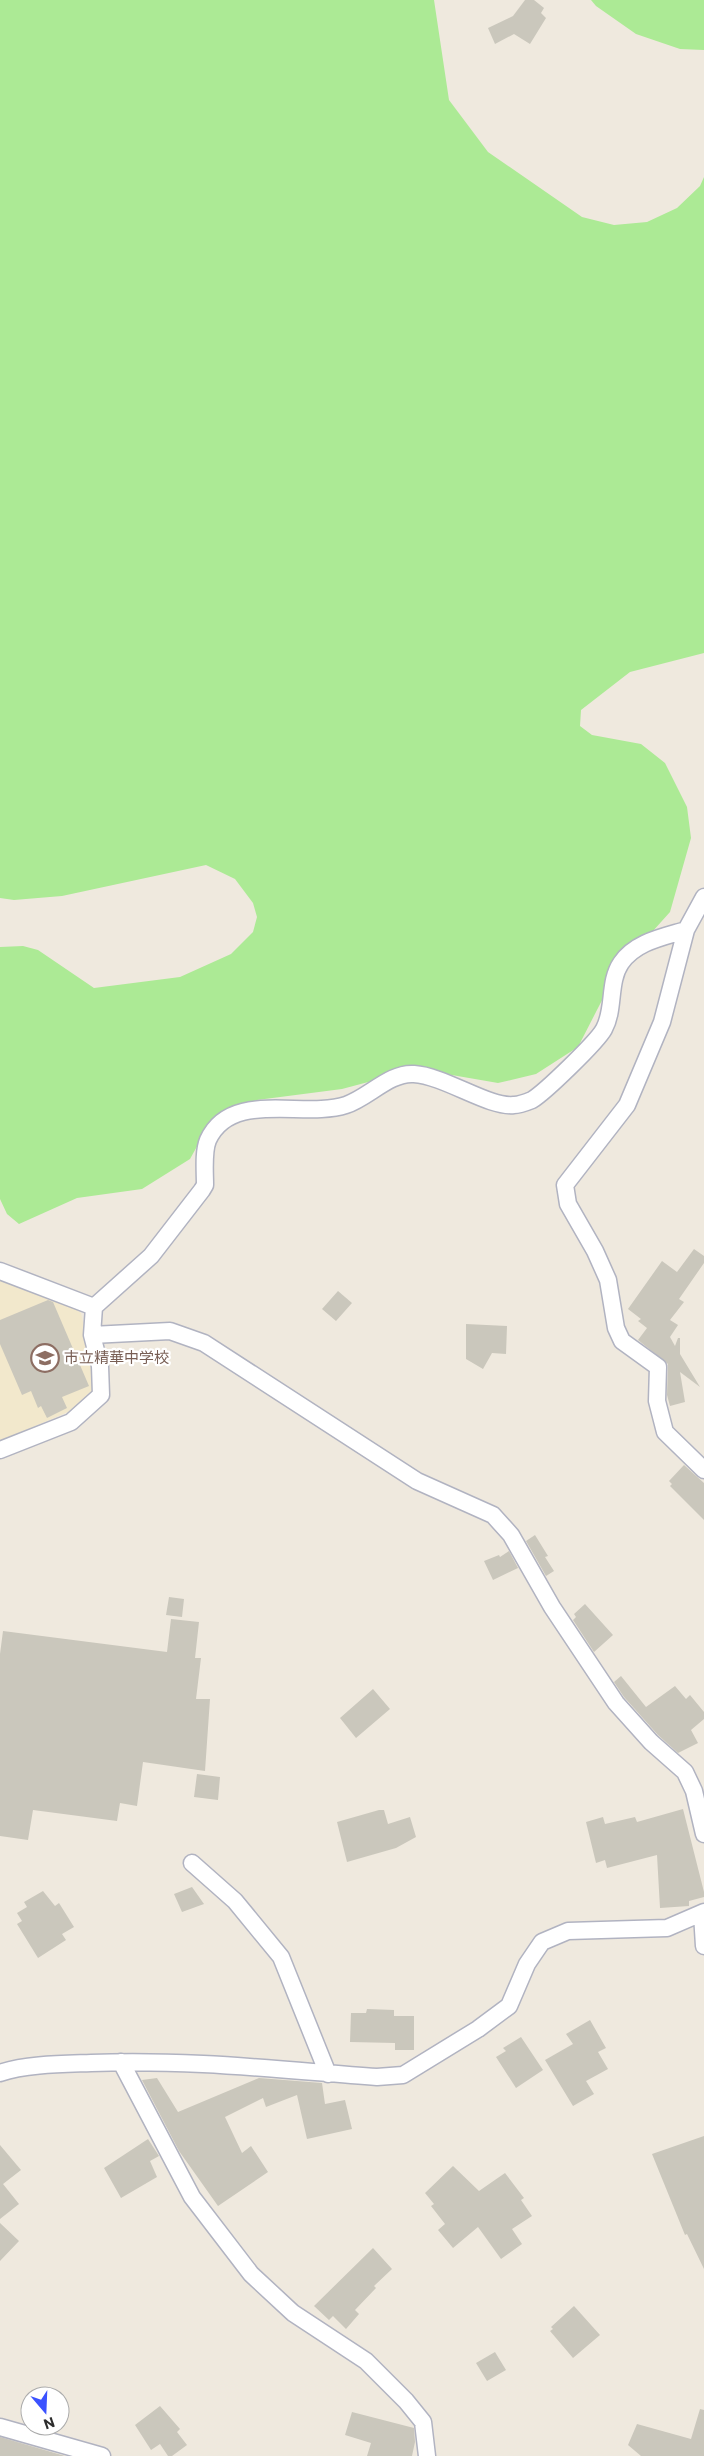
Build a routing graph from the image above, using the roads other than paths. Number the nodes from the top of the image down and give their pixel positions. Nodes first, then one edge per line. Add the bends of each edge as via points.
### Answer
1 (704, 897) edge
2 (686, 930) junction
3 (0, 1270) edge
4 (94, 1307) junction
5 (92, 1335) junction
6 (0, 1450) edge
7 (704, 1470) edge
8 (704, 1834) edge
9 (192, 1864) dead end
10 (703, 1913) edge
11 (704, 1946) edge
12 (121, 2062) junction
13 (0, 2073) edge
14 (328, 2074) junction
15 (0, 2427) edge
16 (102, 2456) edge
17 (427, 2456) edge

1 - 2 street
2 - 4 street via 644,943 621,963 615,975 612,1005 604,1029 591,1046 531,1100 513,1105 500,1104 437,1078 413,1074 400,1075 346,1105 327,1109 243,1111 226,1118 207,1142 202,1190 151,1256
2 - 7 street via 662,1022 627,1105 565,1184 568,1204 608,1280 616,1328 622,1341 658,1367 657,1401 666,1432
3 - 4 street
4 - 5 street
5 - 6 street via 100,1366 101,1395 71,1422
5 - 8 street via 170,1331 204,1343 416,1481 493,1515 511,1535 552,1607 616,1704 685,1772 694,1791
9 - 14 street via 235,1901 281,1957
10 - 11 street
10 - 14 street via 668,1928 568,1931 542,1942 527,1964 509,2006 478,2029 403,2075
12 - 13 street via 66,2064
12 - 14 street via 179,2062
12 - 17 street via 192,2197 251,2274 293,2313 366,2361 406,2401 424,2422
15 - 16 street

